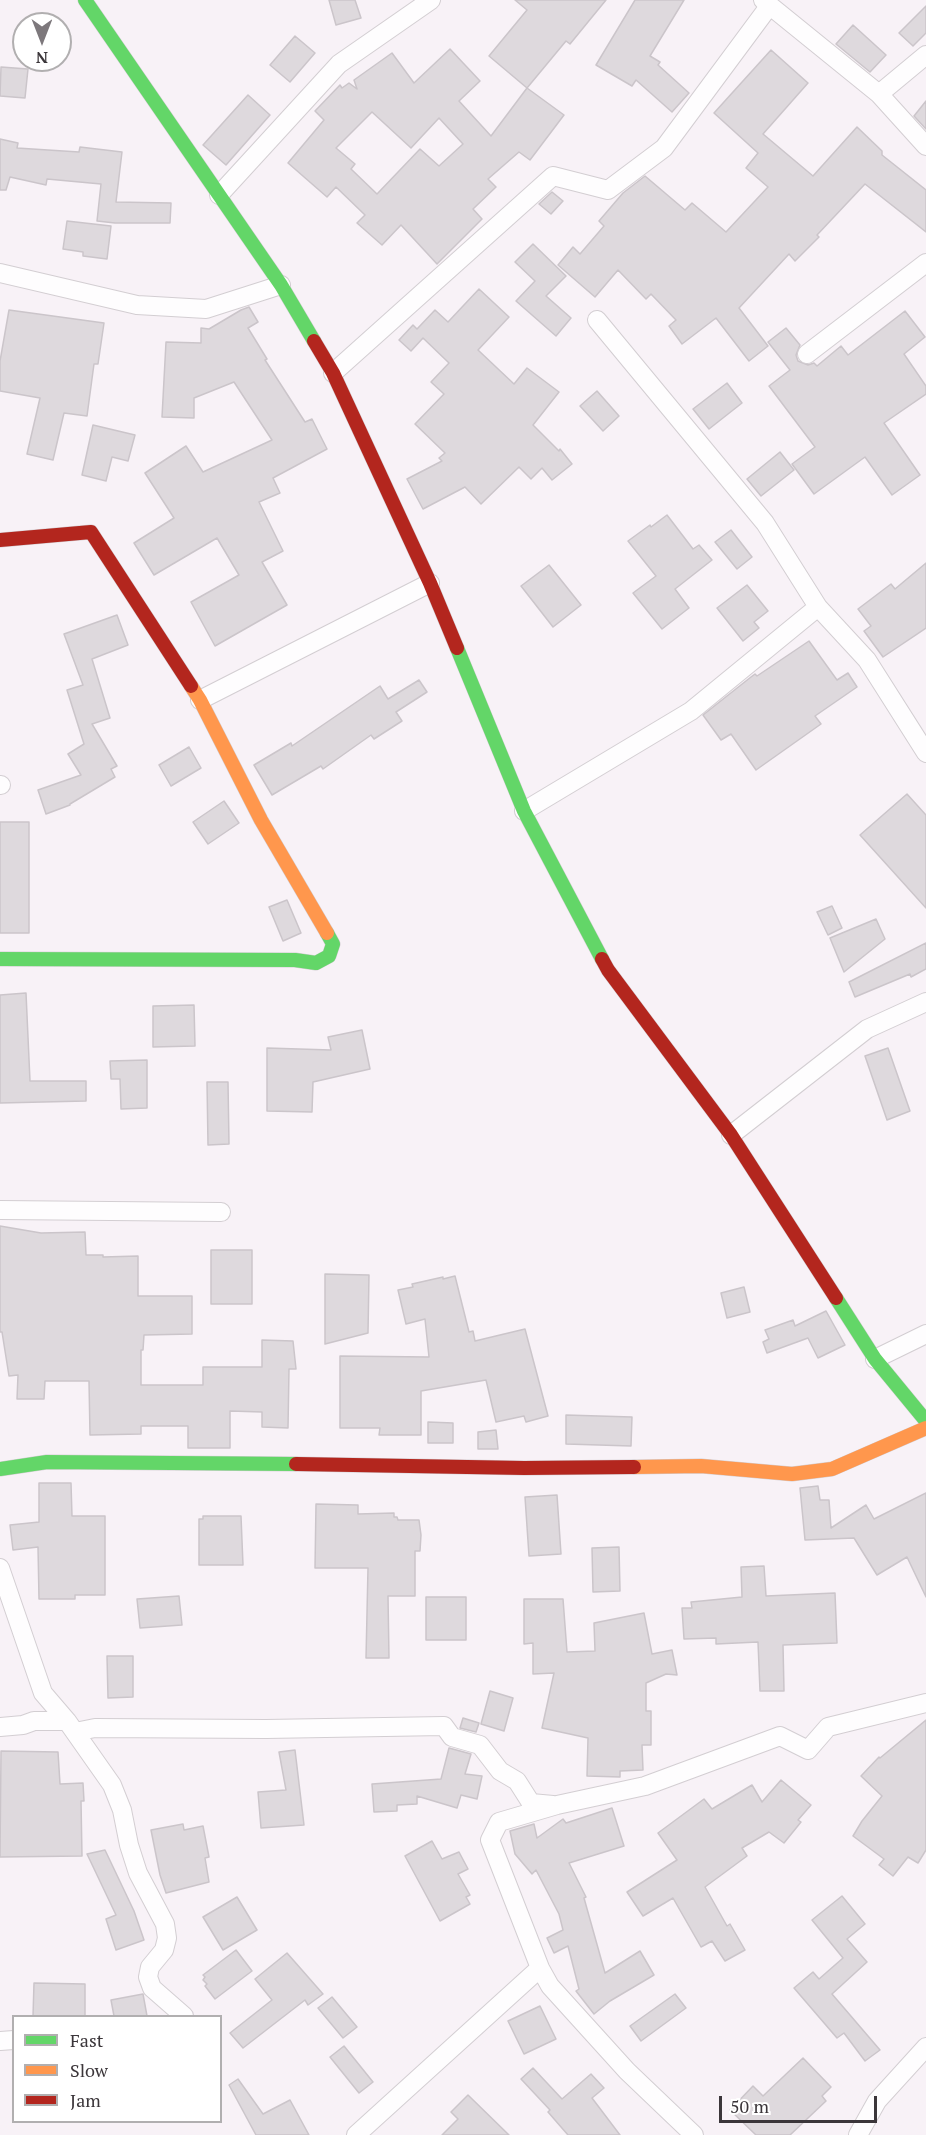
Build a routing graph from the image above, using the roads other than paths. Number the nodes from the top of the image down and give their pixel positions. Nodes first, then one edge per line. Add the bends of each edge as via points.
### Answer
1 (86, 0) edge
2 (431, 0) edge
3 (766, 2) edge
4 (926, 55) edge
5 (879, 94) junction
6 (926, 146) edge
7 (219, 195) junction
8 (924, 269) edge
9 (0, 273) edge
10 (281, 285) junction
11 (597, 320) dead end
12 (807, 354) dead end
13 (333, 373) junction
14 (0, 540) edge
15 (430, 583) junction
16 (818, 607) junction
17 (200, 700) junction
18 (926, 753) edge
19 (524, 811) junction
20 (0, 959) edge
21 (926, 1002) edge
22 (731, 1135) junction
23 (0, 1210) edge
24 (221, 1212) dead end
25 (926, 1334) edge
26 (875, 1359) junction
27 (926, 1421) edge
28 (926, 1428) edge
29 (0, 1468) edge
30 (0, 1568) edge
31 (42, 1693) junction
32 (926, 1703) edge
33 (34, 1720) junction
34 (71, 1726) junction
35 (0, 1727) edge
36 (557, 1805) junction
37 (540, 1968) junction
38 (183, 2015) edge
39 (926, 2047) edge
40 (356, 2135) edge
41 (694, 2135) edge
42 (858, 2135) edge

1 - 7 street
2 - 7 street via 339,64
3 - 5 street
3 - 13 street via 664,148 608,190 553,176
4 - 5 street
5 - 6 street
7 - 10 street
8 - 12 street
9 - 10 street via 137,305 207,309
10 - 13 street
11 - 16 street via 765,523
13 - 15 street
14 - 17 street via 91,532
15 - 17 street
15 - 19 street
16 - 18 street via 867,660
16 - 19 street via 691,711
17 - 20 street via 261,820 333,944 329,956 316,963
19 - 22 street via 608,970
21 - 22 street via 867,1029
22 - 26 street
23 - 24 street
25 - 26 street
26 - 27 street
28 - 29 street via 832,1469 792,1474 701,1466 524,1468 47,1462
30 - 31 street
31 - 33 street
31 - 34 street
32 - 36 street via 828,1727 808,1750 780,1736 645,1786
33 - 34 street
33 - 35 street
34 - 36 street via 444,1726 452,1737 480,1745 501,1771 517,1781 531,1803
34 - 38 street via 112,1785 138,1874 165,1924 164,1950 150,1967 152,1988
36 - 37 street via 499,1822 490,1840
37 - 40 street
37 - 41 street via 550,1986 627,2071
39 - 42 street via 877,2101

